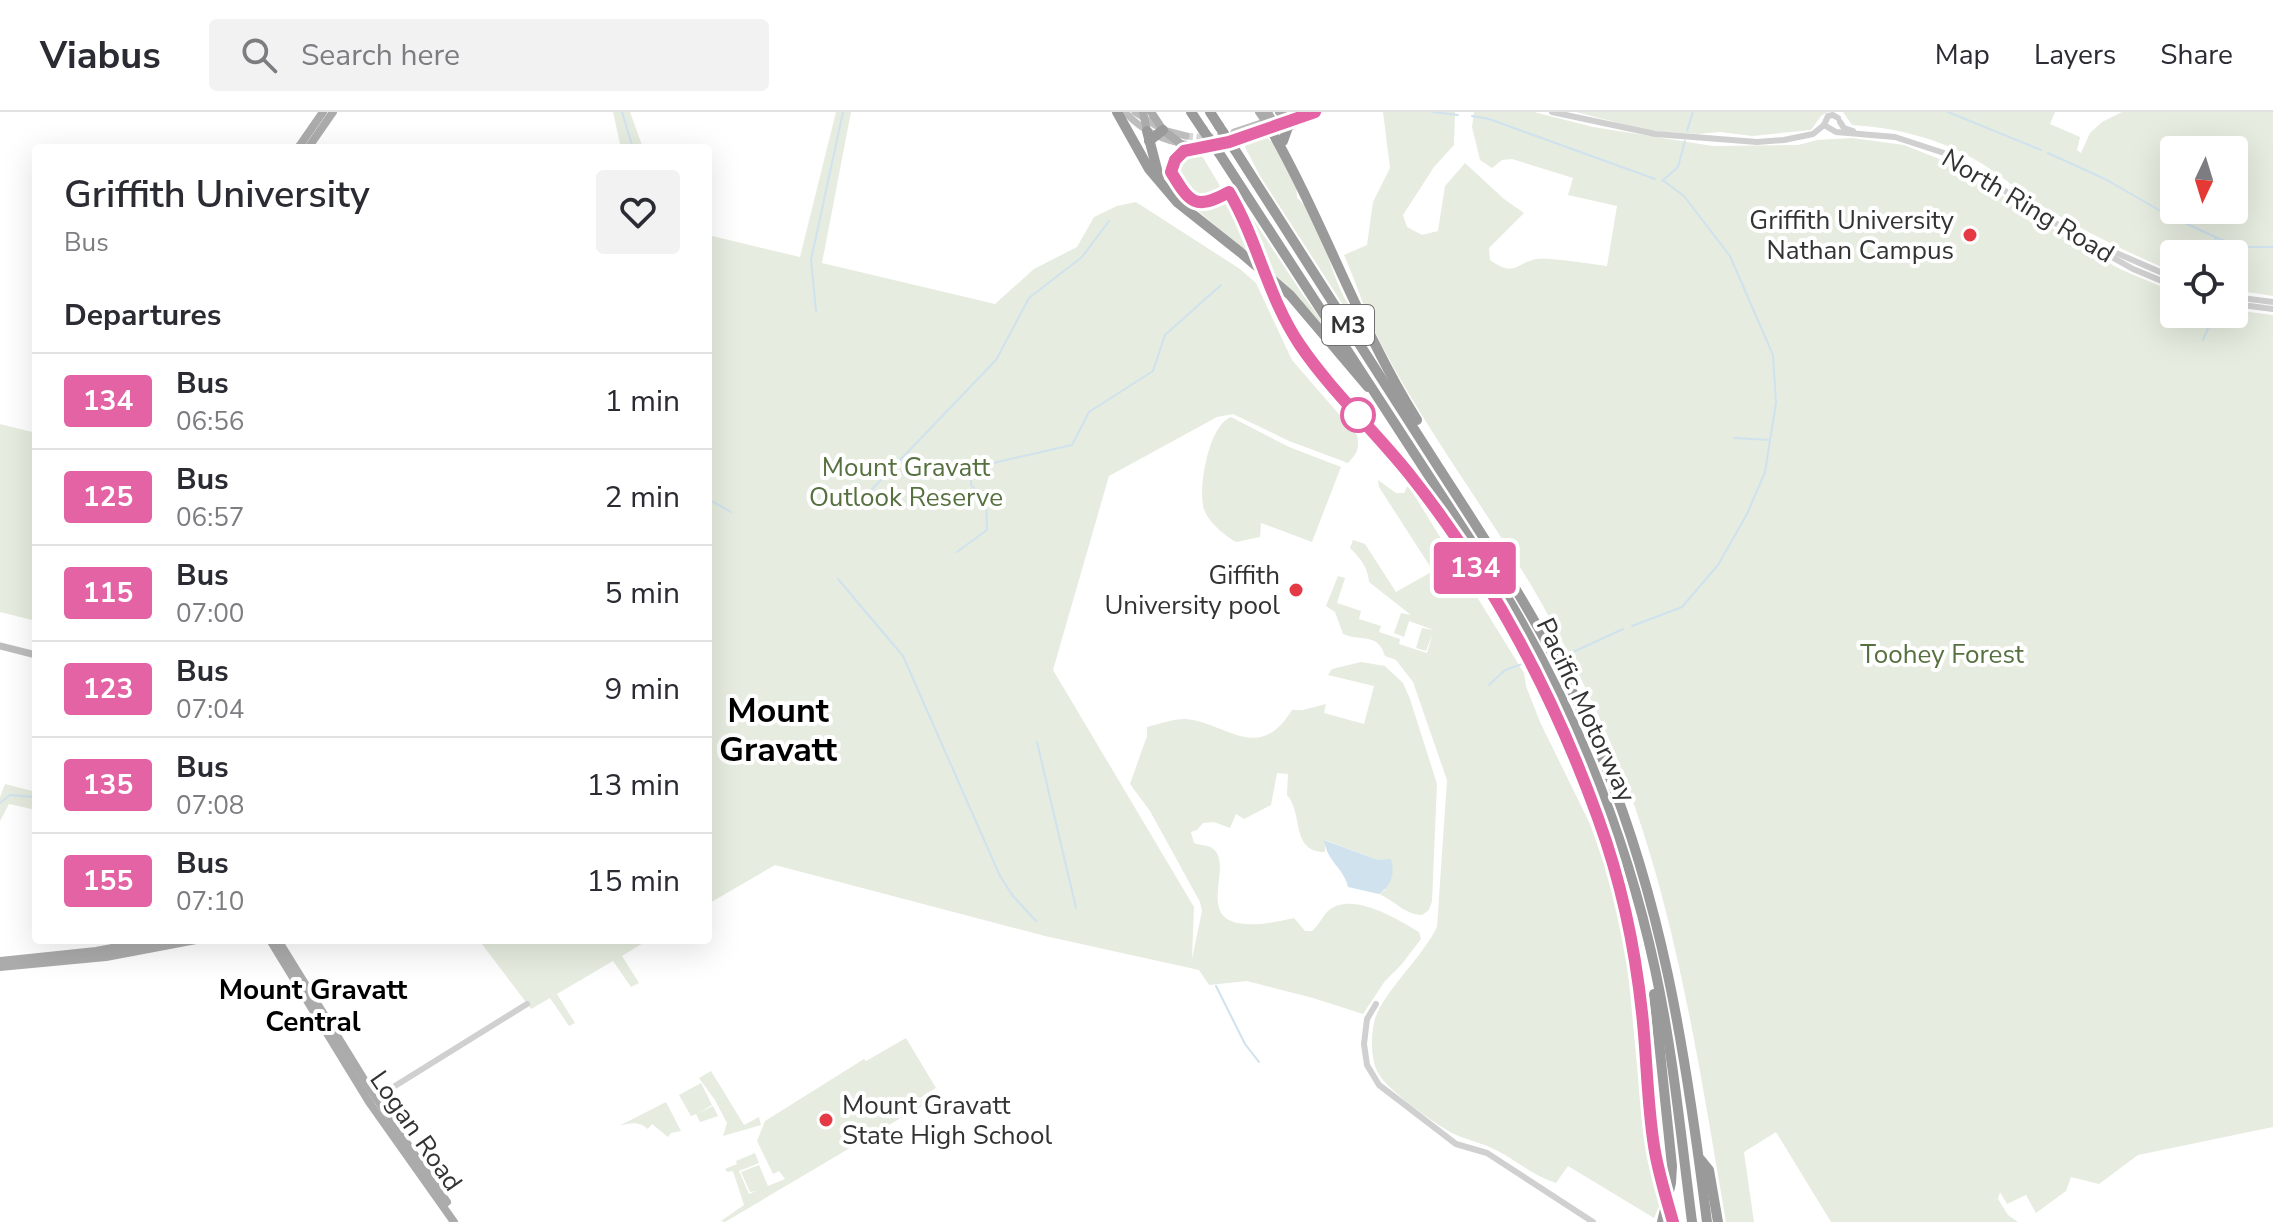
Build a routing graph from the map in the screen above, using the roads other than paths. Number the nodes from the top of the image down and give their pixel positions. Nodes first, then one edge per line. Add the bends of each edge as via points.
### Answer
1 (323, 112) edge
2 (333, 112) edge
3 (1117, 112) edge
4 (1125, 112) edge
5 (1135, 112) edge
6 (1191, 112) edge
7 (1210, 112) edge
8 (1259, 112) edge
9 (1315, 112) edge
10 (1552, 112) edge
11 (1146, 114) edge
12 (1836, 116) edge
13 (1278, 118) edge
14 (1829, 128) junction
15 (1154, 134) junction
16 (1183, 140) joint
17 (1236, 141) junction
18 (1283, 141) junction
19 (301, 144) edge
20 (311, 144) edge
21 (1191, 145) tunnel mouth
22 (1288, 160) junction
23 (1161, 182) junction
24 (2160, 272) edge
25 (2160, 280) edge
26 (2248, 299) edge
27 (2273, 302) edge
28 (2248, 306) edge
29 (2273, 309) edge
30 (1372, 391) junction
31 (1461, 498) junction
32 (0, 646) edge
33 (32, 654) edge
34 (134, 944) edge
35 (175, 944) edge
36 (273, 944) edge
37 (280, 944) edge
38 (1649, 949) junction
39 (0, 964) edge
40 (527, 1004) dead end
41 (1376, 1004) dead end
42 (372, 1100) junction
43 (1699, 1159) junction
44 (454, 1222) edge
45 (461, 1222) edge
46 (1593, 1222) edge
47 (1662, 1222) edge
48 (1692, 1222) edge
49 (1707, 1222) edge
50 (1718, 1222) edge

1 - 19 main road
2 - 20 main road
3 - 23 highway
4 - 15 main road
5 - 11 main road
6 - 30 highway, Pacific Motorway / M3, bridge
7 - 17 highway, Pacific Motorway / M3, bridge
8 - 13 main road
9 - 13 street
10 - 14 street via 1655,134 1757,142 1819,137
11 - 15 main road
11 - 15 main road
12 - 14 street via 1825,120
12 - 14 street via 1837,129
12 - 24 street, North Ring Road via 1848,130 1904,137 1949,152 2097,244
13 - 17 main road
13 - 18 highway
13 - 18 highway via 1288,127
13 - 22 highway
14 - 25 street, North Ring Road via 1843,134 1895,137 1947,154 2085,242
15 - 16 main road
15 - 23 highway
16 - 21 main road
17 - 31 highway, Pacific Motorway / M3
18 - 22 highway
22 - 31 highway via 1374,346
23 - 30 highway via 1177,202 1290,295
26 - 27 street
28 - 29 street
30 - 38 highway, Pacific Motorway / M3 via 1494,576 1552,679 1610,815
31 - 43 highway, Pacific Motorway / M3 via 1547,641 1619,801 1667,963
32 - 33 main road
34 - 39 main road
35 - 39 main road via 117,955
36 - 42 main road, Logan Road
37 - 42 main road, Logan Road
38 - 47 highway via 1672,1166
38 - 48 highway, Pacific Motorway / M3 via 1668,1039
40 - 42 street
41 - 46 street via 1367,1019 1364,1044 1376,1082 1456,1144 1487,1153
42 - 44 main road, Logan Road
42 - 45 main road, Logan Road
43 - 49 highway, Pacific Motorway / M3
43 - 50 highway via 1709,1170

